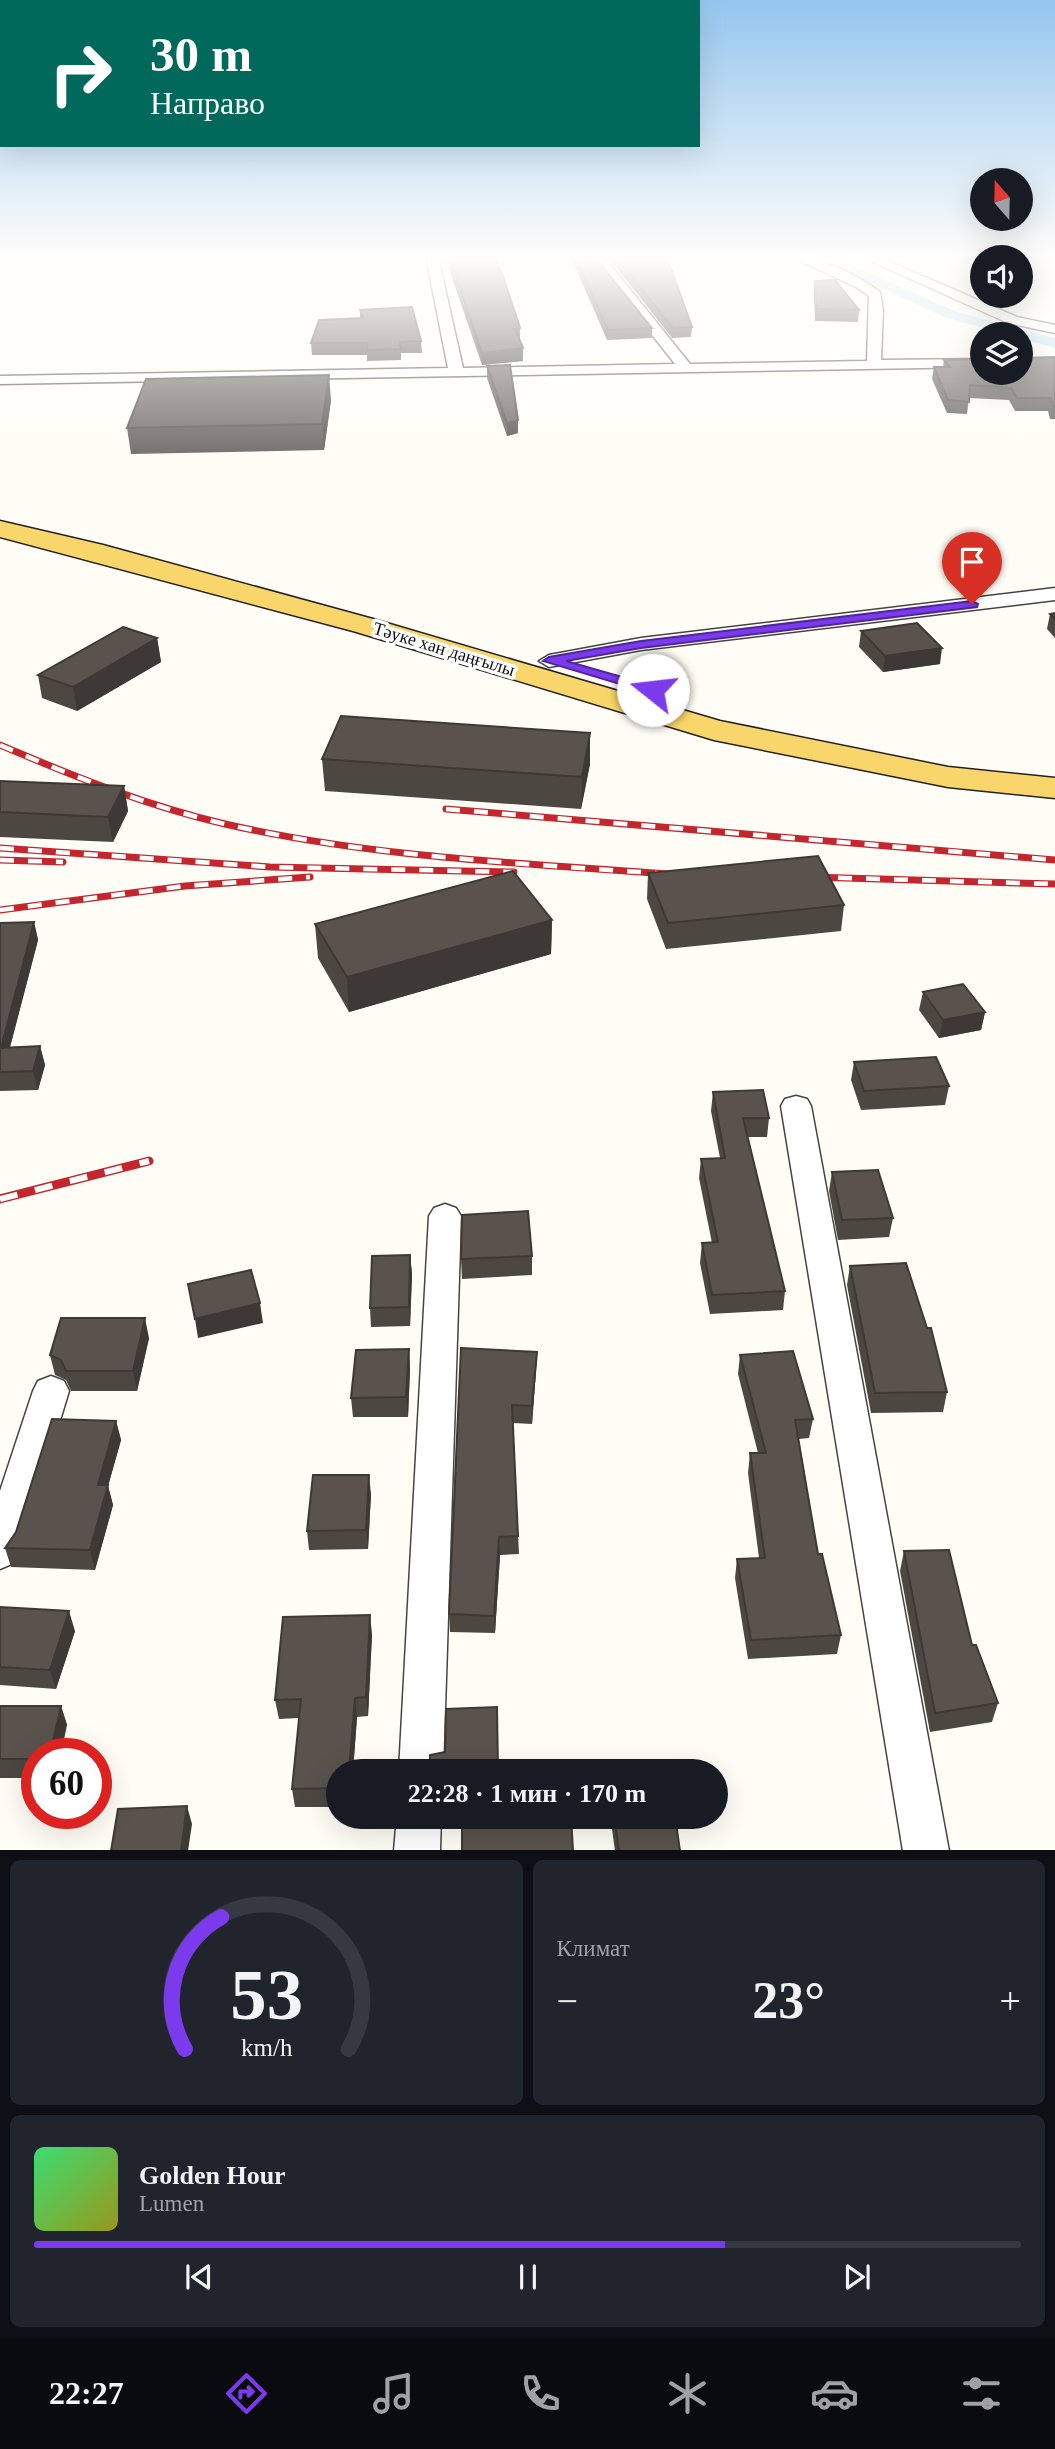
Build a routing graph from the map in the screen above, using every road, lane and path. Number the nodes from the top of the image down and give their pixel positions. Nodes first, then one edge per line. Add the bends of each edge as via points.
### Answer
1 (450, 343) edge
2 (666, 343) edge
3 (874, 343) edge
4 (970, 363) edge
5 (874, 366) junction
6 (687, 370) junction
7 (457, 374) junction
8 (0, 380) edge
9 (0, 515) edge
10 (0, 528) edge
11 (1055, 594) edge
12 (371, 620) junction
13 (549, 661) junction
14 (722, 720) junction
15 (1055, 767) edge
16 (1055, 788) edge
17 (796, 1106) dead end
18 (445, 1216) dead end
19 (51, 1391) dead end
20 (0, 1550) edge
21 (422, 1759) edge
22 (418, 1829) edge
23 (417, 1850) edge
24 (926, 1850) edge

1 - 7 street
2 - 6 street
3 - 5 street
4 - 5 street
5 - 6 street
6 - 7 street
7 - 8 street
9 - 12 main road, Тәуке хан даңғылы via 55,526
10 - 12 main road, Тәуке хан даңғылы
11 - 13 street via 641,644
12 - 13 main road, Тәуке хан даңғылы
12 - 14 main road, Тәуке хан даңғылы
13 - 14 main road, Тәуке хан даңғылы
14 - 15 main road, Тәуке хан даңғылы via 944,757
14 - 16 main road, Тәуке хан даңғылы via 948,777
17 - 24 street
18 - 21 street
19 - 20 street
22 - 23 street

